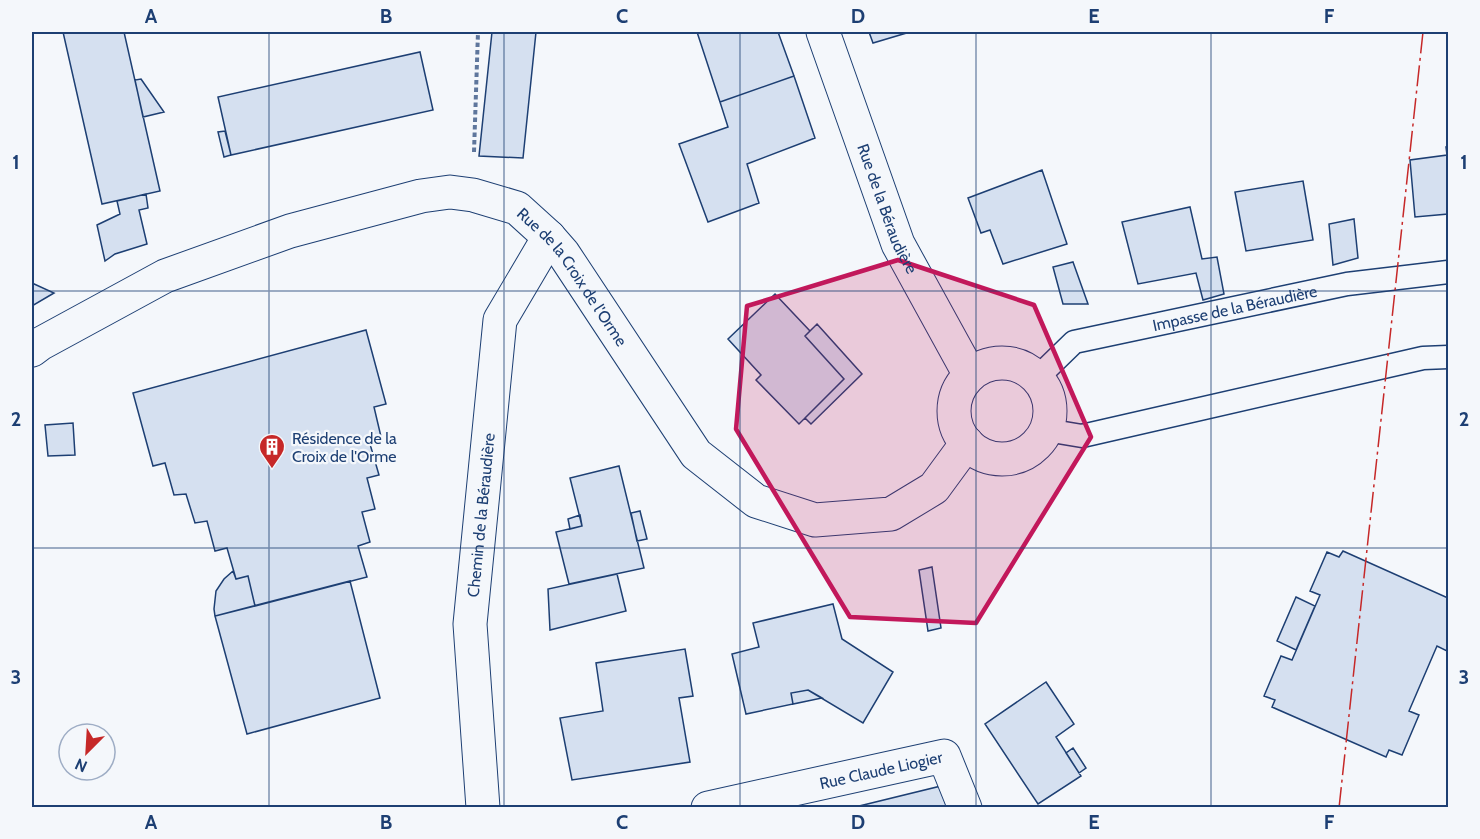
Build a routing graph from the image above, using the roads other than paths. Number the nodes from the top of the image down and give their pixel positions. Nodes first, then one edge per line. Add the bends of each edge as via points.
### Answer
1 (823, 32) edge
2 (549, 237) junction
3 (1449, 272) edge
4 (32, 350) edge
5 (1449, 357) edge
6 (970, 375) junction
7 (1037, 378) junction
8 (1046, 430) junction
9 (967, 443) junction
10 (765, 802) edge
11 (483, 807) edge
12 (708, 807) edge
13 (965, 807) edge

1 - 6 street, Rue de la Béraudière via 898,244
2 - 4 street, Rue de la Croix de l'Orme via 517,208 450,192 421,196 290,231 165,276
2 - 9 street, Rue de la Croix de l'Orme via 696,454 756,501 815,520 891,514 934,488
2 - 11 street, Chemin de la Béraudière via 500,320 470,624
3 - 7 lane, Impasse de la Béraudière via 1347,284 1074,342
5 - 8 lane via 1424,358 1082,436
6 - 7 street via 997,363 1026,369
6 - 9 street via 960,387 954,416
7 - 8 street via 1050,403
8 - 9 street via 1037,444 1010,459 979,453
10 - 12 street, Rue Claude Liogier
10 - 13 street, Rue Claude Liogier via 944,756

